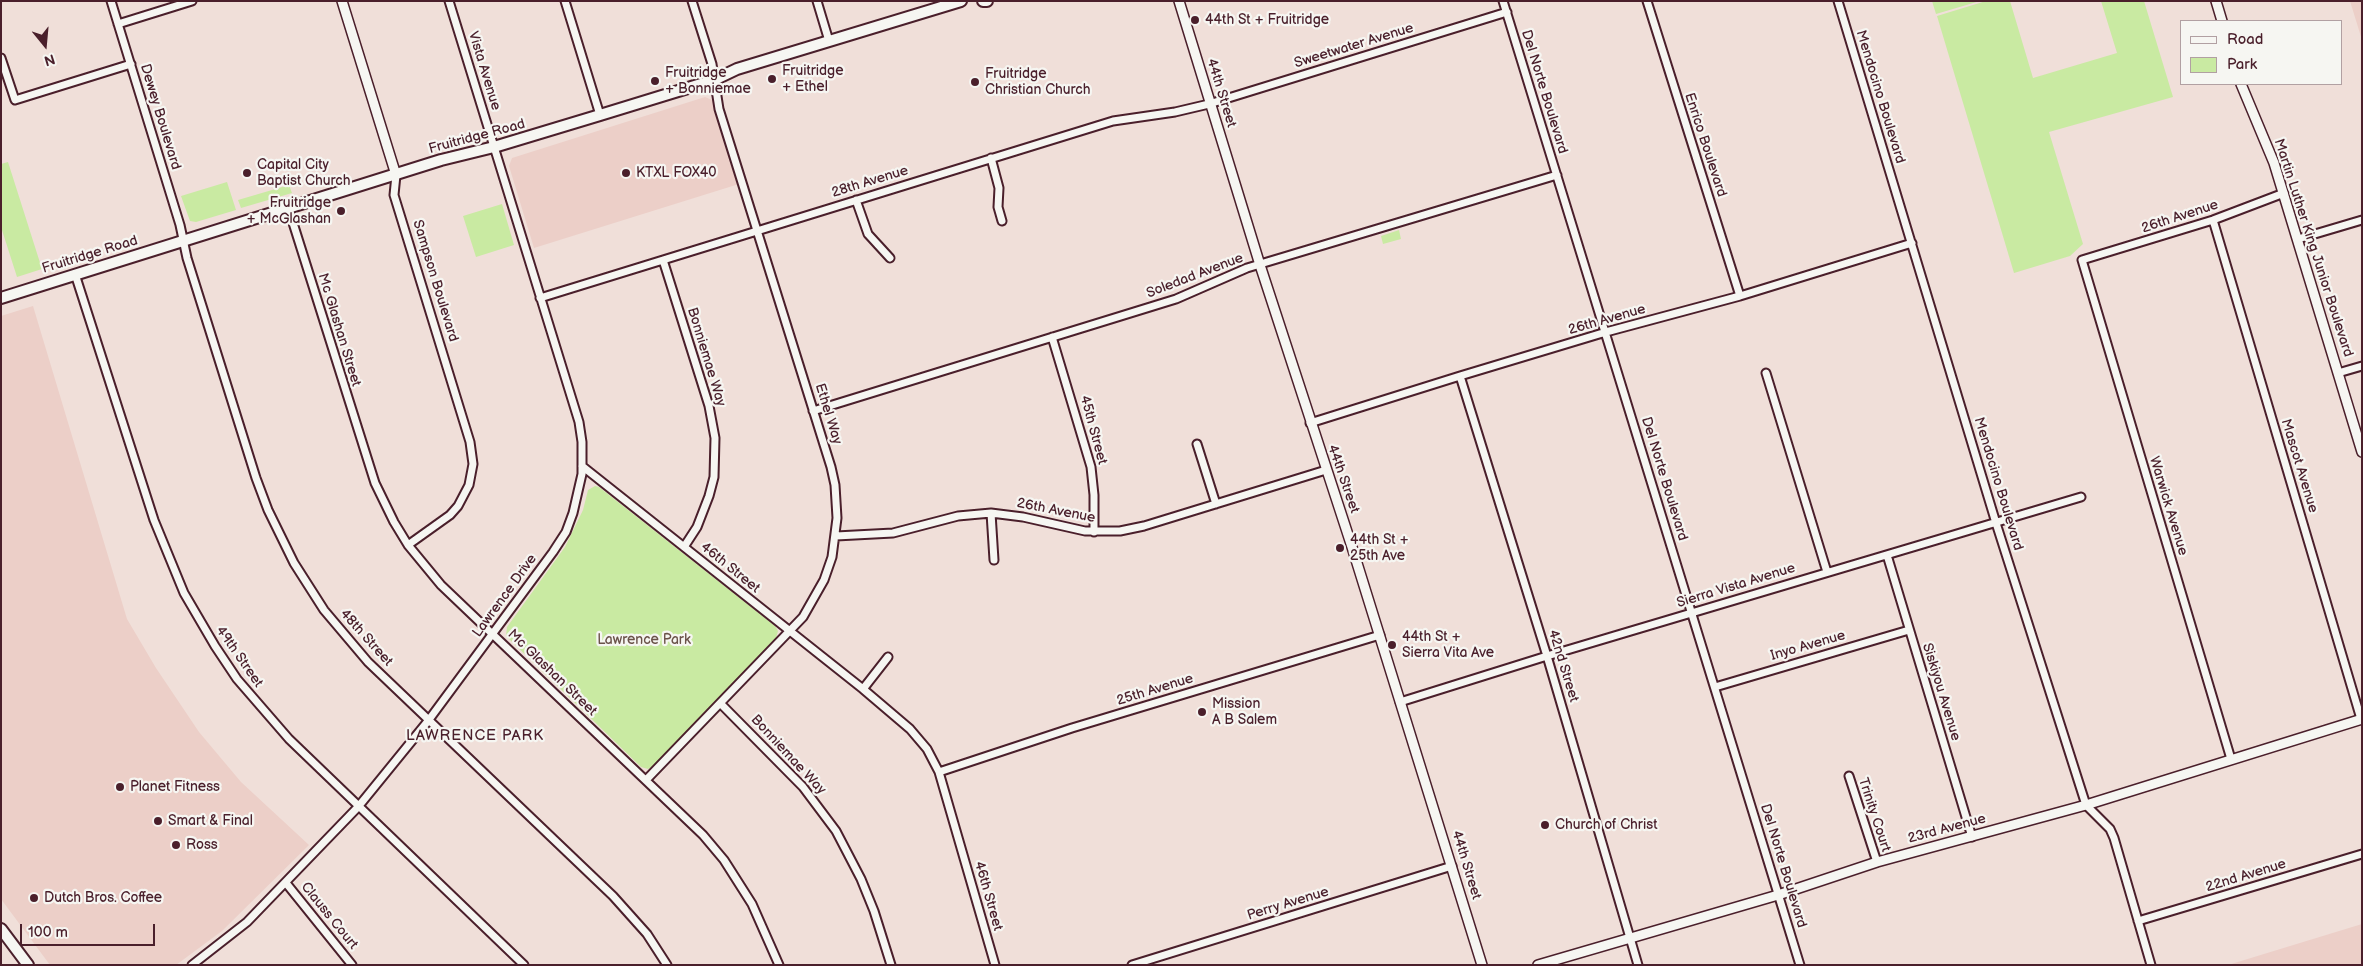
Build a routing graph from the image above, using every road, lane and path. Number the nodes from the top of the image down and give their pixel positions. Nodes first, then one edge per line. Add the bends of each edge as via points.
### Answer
1 (111, 1) edge
2 (192, 1) edge
3 (342, 1) edge
4 (449, 1) edge
5 (565, 1) edge
6 (692, 1) edge
7 (817, 1) edge
8 (960, 1) edge
9 (983, 1) edge
10 (987, 1) edge
11 (1178, 1) edge
12 (1503, 1) edge
13 (1647, 1) edge
14 (1838, 1) edge
15 (2216, 1) edge
16 (946, 3) edge
17 (1506, 12) junction
18 (2222, 20) edge
19 (118, 24) junction
20 (829, 41) junction
21 (1, 58) edge
22 (131, 64) junction
23 (714, 80) junction
24 (2241, 85) edge
25 (1209, 104) junction
26 (600, 115) junction
27 (494, 147) junction
28 (991, 158) junction
29 (396, 175) junction
30 (1557, 175) junction
31 (2284, 193) junction
32 (856, 200) junction
33 (288, 207) junction
34 (2213, 220) junction
35 (2362, 220) edge
36 (1002, 221) dead end
37 (759, 231) junction
38 (2298, 239) junction
39 (184, 240) junction
40 (1912, 243) junction
41 (890, 258) dead end
42 (663, 260) junction
43 (2082, 260) joint
44 (1260, 265) junction
45 (75, 274) junction
46 (1740, 296) junction
47 (1, 298) edge
48 (540, 298) junction
49 (1606, 332) junction
50 (1052, 337) junction
51 (2362, 366) edge
52 (1766, 373) dead end
53 (2338, 373) junction
54 (1460, 376) junction
55 (813, 411) junction
56 (1310, 423) junction
57 (1197, 444) dead end
58 (2362, 452) edge
59 (582, 466) junction
60 (1326, 470) junction
61 (2081, 497) dead end
62 (1216, 504) junction
63 (991, 513) junction
64 (1996, 523) junction
65 (1094, 532) junction
66 (836, 536) junction
67 (408, 545) junction
68 (684, 547) junction
69 (1886, 555) junction
70 (994, 560) dead end
71 (1827, 572) junction
72 (1691, 613) junction
73 (1909, 630) junction
74 (791, 632) junction
75 (493, 634) junction
76 (1380, 635) junction
77 (1547, 656) junction
78 (888, 657) dead end
79 (1714, 687) junction
80 (863, 689) junction
81 (1400, 702) junction
82 (721, 704) junction
83 (2362, 719) edge
84 (428, 721) junction
85 (2231, 759) junction
86 (939, 772) junction
87 (1848, 776) dead end
88 (646, 780) junction
89 (2086, 805) junction
90 (358, 807) junction
91 (1972, 837) junction
92 (2362, 854) edge
93 (1876, 862) junction
94 (1452, 866) junction
95 (286, 884) junction
96 (1778, 895) junction
97 (2138, 921) junction
98 (1, 929) edge
99 (1630, 937) junction
100 (28, 965) edge
101 (192, 965) edge
102 (352, 965) edge
103 (524, 965) edge
104 (667, 965) edge
105 (779, 965) edge
106 (891, 965) edge
107 (995, 965) edge
108 (1132, 965) edge
109 (1482, 965) edge
110 (1538, 965) edge
111 (1638, 965) edge
112 (1800, 965) edge
113 (2151, 965) edge

1 - 19 street, Dewey Boulevard
2 - 19 street
3 - 29 street, Sampson Boulevard
4 - 27 street, Vista Avenue
5 - 26 street
6 - 23 street, Ethel Way
7 - 20 street
8 - 16 main road, Fruitridge Road
9 - 10 main road
11 - 25 street, 44th Street
12 - 17 street, Del Norte Boulevard
13 - 46 street, Enrico Boulevard
14 - 40 street, Mendocino Boulevard
15 - 18 street
16 - 20 main road, Fruitridge Road
17 - 25 street, Sweetwater Avenue
17 - 30 street, Del Norte Boulevard
19 - 22 street, Dewey Boulevard
20 - 23 main road, Fruitridge Road via 737,69
21 - 22 street via 15,100
22 - 39 street, Dewey Boulevard
23 - 26 main road, Fruitridge Road
23 - 37 street, Ethel Way via 719,109
24 - 31 street, Martin Luther King Junior Boulevard
25 - 28 street, 28th Avenue via 1113,121
25 - 44 street, 44th Street
26 - 27 main road, Fruitridge Road
27 - 29 main road, Fruitridge Road
27 - 48 street, Lawrence Drive
28 - 32 street, 28th Avenue
28 - 36 street via 999,188 998,207
29 - 33 main road, Fruitridge Road
29 - 67 street, Sampson Boulevard via 394,195 470,442 473,464 470,485 458,506
30 - 44 street, Soledad Avenue
30 - 49 street, Del Norte Boulevard
31 - 34 street, 26th Avenue
31 - 38 street, Martin Luther King Junior Boulevard
32 - 37 street, 28th Avenue
32 - 41 street via 868,234
33 - 39 main road, Fruitridge Road
33 - 67 street, Mc Glashan Street via 375,483
34 - 43 street, 26th Avenue
34 - 83 street, Mascot Avenue
35 - 38 street
37 - 42 street, 28th Avenue
37 - 55 street, Ethel Way
38 - 53 street, Martin Luther King Junior Boulevard
39 - 45 main road, Fruitridge Road
39 - 84 street, 48th Street via 256,478 282,540 307,585 345,637
40 - 46 street, 26th Avenue
40 - 64 street, Mendocino Boulevard
42 - 48 street, 28th Avenue
42 - 68 street, Bonniemae Way via 715,438 714,477 709,496 697,527
43 - 85 street, Warwick Avenue
44 - 50 street, Soledad Avenue via 1190,294
44 - 56 street, 44th Street
45 - 47 main road, Fruitridge Road
45 - 90 street, 49th Street via 154,520 184,593 215,646 262,710
46 - 49 street, 26th Avenue
48 - 59 street, Lawrence Drive via 579,422
49 - 54 street, 26th Avenue
49 - 72 street, Del Norte Boulevard
50 - 55 street, Soledad Avenue
50 - 65 street, 45th Street via 1091,467
51 - 53 street
52 - 71 street
53 - 58 street, Martin Luther King Junior Boulevard
54 - 56 street, 26th Avenue
54 - 77 street, 42nd Street
55 - 66 street, Ethel Way via 835,485
56 - 60 street, 44th Street
57 - 62 street
59 - 68 street, 46th Street
59 - 75 street, Lawrence Drive via 578,494 566,532
60 - 62 street, 26th Avenue
60 - 76 street, 44th Street
61 - 64 street, Sierra Vista Avenue
62 - 65 street, 26th Avenue via 1132,529
63 - 65 street, 26th Avenue
63 - 66 street, 26th Avenue via 958,516 893,533
63 - 70 street
64 - 69 street, Sierra Vista Avenue
64 - 89 street, Mendocino Boulevard
66 - 74 street, Ethel Way via 815,600
67 - 75 street, Mc Glashan Street via 441,585
68 - 74 street, 46th Street
69 - 71 street, Sierra Vista Avenue
69 - 73 street, Siskiyou Avenue
71 - 72 street, Sierra Vista Avenue
72 - 77 street, Sierra Vista Avenue
72 - 79 street, Del Norte Boulevard
73 - 79 street, Inyo Avenue
73 - 91 street, Siskiyou Avenue
74 - 80 street, 46th Street
74 - 82 street, Ethel Way
75 - 84 street, Lawrence Drive
75 - 88 street, Mc Glashan Street
76 - 81 street, 44th Street
76 - 86 street, 25th Avenue via 1072,728
77 - 81 street, Sierra Vista Avenue
77 - 99 street, 42nd Street
78 - 80 street
79 - 96 street, Del Norte Boulevard
80 - 86 street, 46th Street via 910,729 928,749
81 - 94 street, 44th Street
82 - 88 street, Ethel Way
82 - 106 street, Bonniemae Way via 803,786 836,831 861,879
83 - 85 street, 23rd Avenue
84 - 90 street, Lawrence Drive
84 - 104 street, 48th Street via 613,896 647,934
85 - 89 street, 23rd Avenue
86 - 107 street, 46th Street
87 - 93 street, Trinity Court
88 - 105 street, Mc Glashan Street via 724,860 752,904
89 - 91 street, 23rd Avenue
89 - 97 street, Mendocino Boulevard via 2110,829
90 - 95 street, Lawrence Drive
90 - 103 street, 49th Street
91 - 93 street, 23rd Avenue
92 - 97 street, 22nd Avenue
93 - 96 street, 23rd Avenue
94 - 108 street, Perry Avenue
94 - 109 street, 44th Street
95 - 101 street, Lawrence Drive via 230,937
95 - 102 street, Clauss Court
96 - 99 street, 23rd Avenue
96 - 112 street, Del Norte Boulevard
97 - 113 street, Mendocino Boulevard
98 - 100 main road
99 - 110 street, 23rd Avenue
99 - 111 street, 42nd Street

